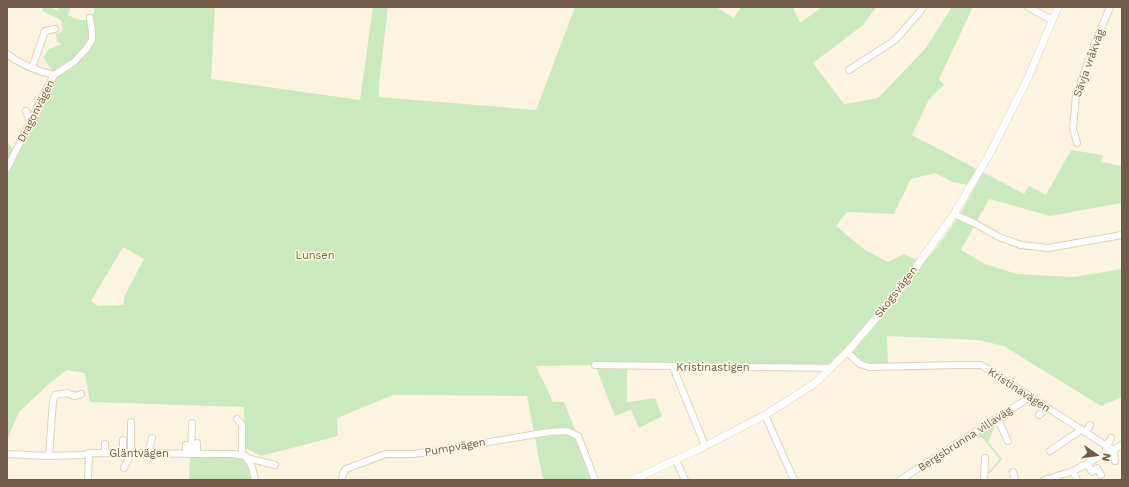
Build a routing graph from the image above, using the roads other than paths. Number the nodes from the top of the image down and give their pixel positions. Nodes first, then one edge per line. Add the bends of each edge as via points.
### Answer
1 (922, 7) edge
2 (1028, 7) edge
3 (1058, 7) edge
4 (1110, 7) edge
5 (90, 18) dead end
6 (1052, 20) junction
7 (55, 29) dead end
8 (7, 54) edge
9 (32, 68) junction
10 (849, 70) dead end
11 (54, 75) junction
12 (26, 111) dead end
13 (30, 122) junction
14 (1076, 143) dead end
15 (7, 169) edge
16 (954, 214) junction
17 (1122, 235) edge
18 (847, 352) junction
19 (595, 365) dead end
20 (673, 367) junction
21 (831, 368) junction
22 (81, 394) dead end
23 (1030, 397) junction
24 (1047, 408) junction
25 (765, 414) junction
26 (1039, 415) dead end
27 (997, 418) junction
28 (237, 420) dead end
29 (131, 422) dead end
30 (192, 423) dead end
31 (1090, 425) dead end
32 (1084, 431) junction
33 (152, 438) dead end
34 (1112, 438) dead end
35 (123, 440) dead end
36 (1008, 441) dead end
37 (197, 443) dead end
38 (105, 444) dead end
39 (186, 445) dead end
40 (1122, 445) edge
41 (705, 446) junction
42 (1106, 446) junction
43 (234, 447) dead end
44 (1114, 450) junction
45 (1050, 451) dead end
46 (89, 453) junction
47 (105, 453) junction
48 (123, 453) junction
49 (131, 453) junction
50 (7, 454) edge
51 (191, 454) junction
52 (234, 454) junction
53 (1106, 454) junction
54 (152, 455) junction
55 (49, 456) junction
56 (245, 457) junction
57 (985, 458) dead end
58 (676, 460) junction
59 (1115, 461) dead end
60 (1083, 464) junction
61 (275, 465) dead end
62 (124, 468) dead end
63 (1062, 468) dead end
64 (1073, 471) junction
65 (1012, 472) dead end
66 (1060, 475) junction
67 (1101, 476) dead end
68 (88, 480) edge
69 (256, 480) edge
70 (342, 480) edge
71 (594, 480) edge
72 (633, 480) edge
73 (685, 480) edge
74 (794, 480) edge
75 (900, 480) edge
76 (984, 480) edge
77 (1015, 480) edge
78 (1044, 480) edge
79 (1076, 480) edge

1 - 10 street via 895,40
2 - 6 street
3 - 6 street, Skogsvägen
4 - 14 street, Sävja vråkväg via 1076,96 1073,128
5 - 11 street, Dragonvägen via 92,40 74,62
6 - 16 street, Skogsvägen via 1027,80 989,155
7 - 9 street via 45,31 33,57
8 - 9 street, Dragonvägen
9 - 11 street, Dragonvägen
11 - 13 street, Dragonvägen
12 - 13 street
13 - 15 street, Dragonvägen
16 - 17 street via 1021,245 1048,248
16 - 18 street, Skogsvägen via 896,295
18 - 21 street, Skogsvägen
18 - 23 street, Kristinavägen via 860,364 869,367 981,365
19 - 20 street, Kristinastigen
20 - 21 street, Kristinastigen
20 - 41 street
21 - 25 street, Skogsvägen via 814,384
22 - 55 street via 55,395 48,442
23 - 24 street, Kristinavägen
23 - 27 street, Bergsbrunna villaväg
24 - 26 street
24 - 32 street, Kristinavägen
25 - 41 street, Skogsvägen
25 - 74 street
27 - 36 street
27 - 75 street, Bergsbrunna villaväg
28 - 56 street via 242,424
29 - 49 street
30 - 51 street
31 - 32 street
32 - 42 street, Kristinavägen
32 - 45 street
33 - 54 street
34 - 42 street
35 - 48 street
37 - 51 street
38 - 47 street
39 - 51 street
40 - 44 street
41 - 58 street, Skogsvägen
42 - 44 street, Kristinavägen
42 - 53 street
43 - 52 street
44 - 53 street
44 - 59 street
46 - 47 street, Gläntvägen
46 - 55 street, Gläntvägen
46 - 68 street
47 - 48 street, Gläntvägen
48 - 49 street, Gläntvägen
49 - 54 street, Gläntvägen
49 - 62 street
50 - 55 street, Gläntvägen
51 - 52 street, Gläntvägen
51 - 54 street, Gläntvägen
52 - 56 street, Gläntvägen
53 - 60 street
56 - 61 street, Gläntvägen
56 - 69 street via 252,467
57 - 76 street
58 - 72 street, Skogsvägen
58 - 73 street
60 - 64 street
60 - 67 street via 1092,472 1097,468
63 - 66 street
64 - 66 street
64 - 79 street
65 - 77 street
66 - 78 street
70 - 71 street, Pumpvägen via 346,469 386,454 428,452 567,431 578,436

